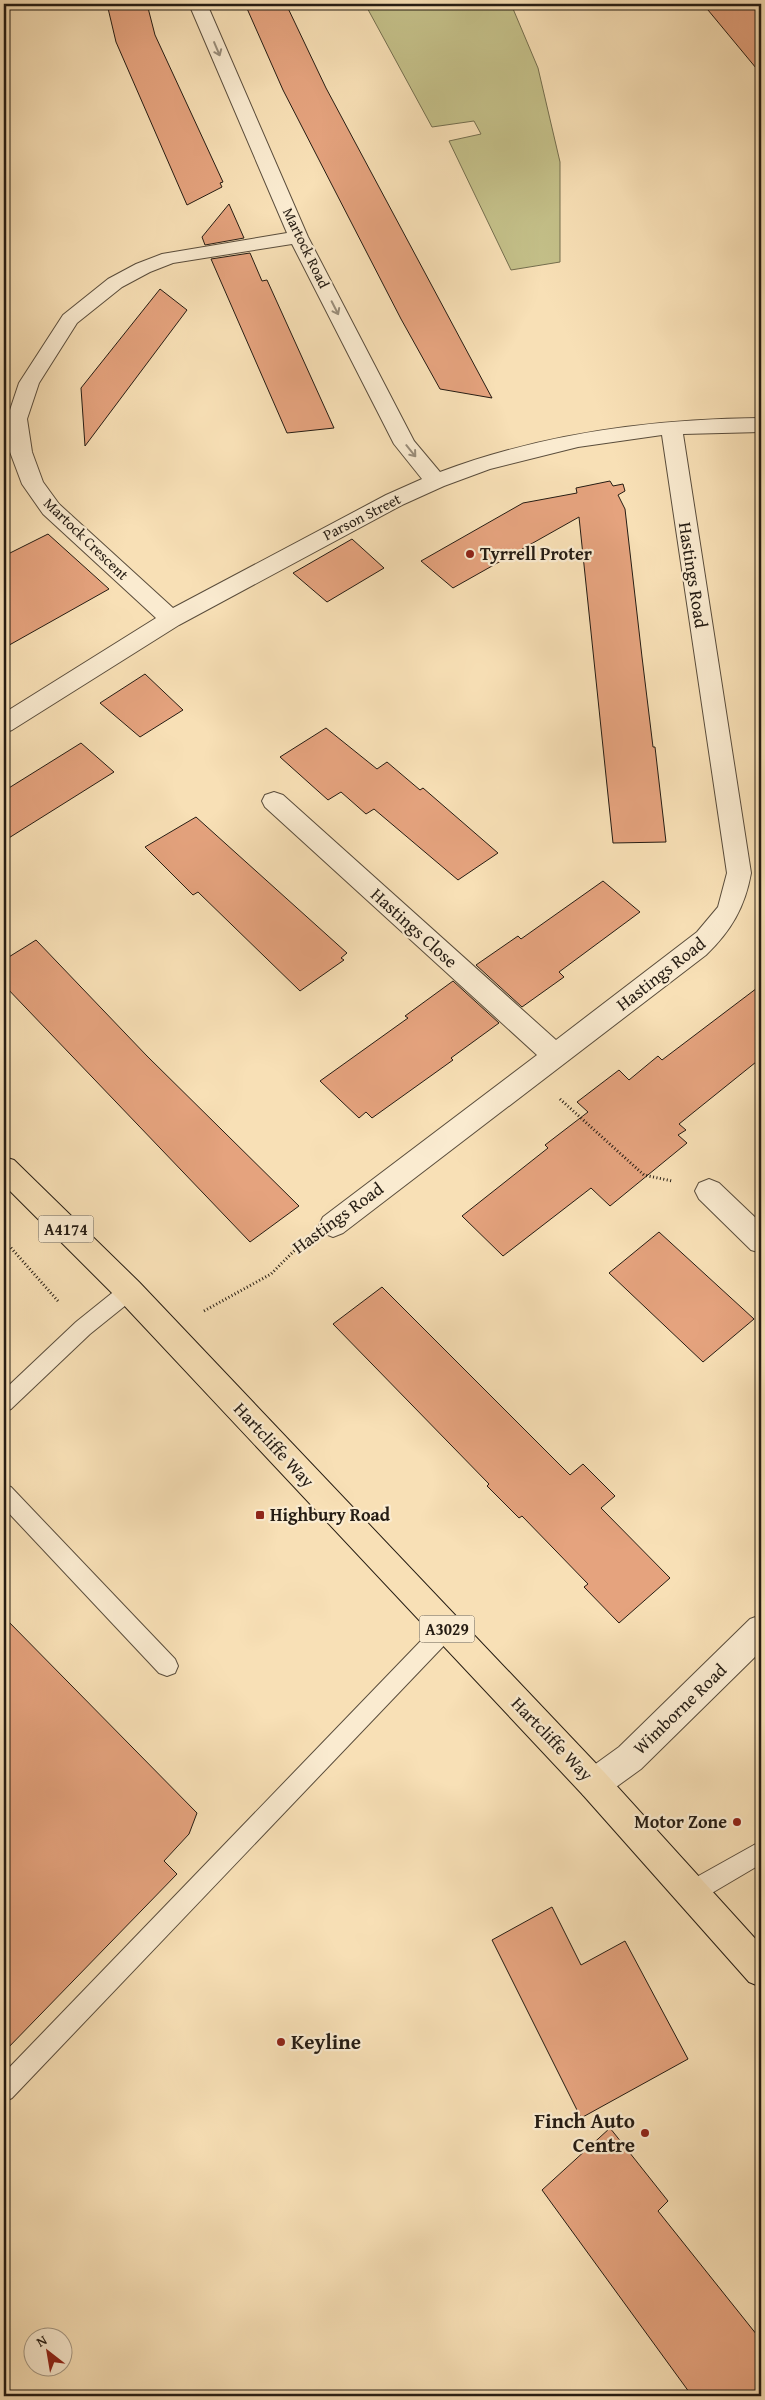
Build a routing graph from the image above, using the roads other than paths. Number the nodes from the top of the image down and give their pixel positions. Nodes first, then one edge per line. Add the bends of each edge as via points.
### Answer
1 (198, 4) edge
2 (298, 237) junction
3 (761, 426) edge
4 (670, 427) junction
5 (436, 481) junction
6 (171, 619) junction
7 (4, 724) edge
8 (274, 801) dead end
9 (554, 1054) junction
10 (4, 1168) edge
11 (709, 1191) road end
12 (333, 1225) road end
13 (761, 1241) edge
14 (129, 1291) junction
15 (4, 1403) edge
16 (4, 1494) edge
17 (447, 1628) junction
18 (761, 1630) edge
19 (166, 1666) dead end
20 (594, 1784) junction
21 (761, 1852) edge
22 (692, 1892) junction
23 (761, 1970) edge
24 (4, 2090) edge

1 -> 2 street, Martock Road
2 -> 5 street, Martock Road via 405,444
2 - 6 street, Martock Crescent via 169,258 115,283 70,319 29,383 17,418 21,452 33,484 51,509
3 - 4 street, Parson Street
4 - 5 street, Parson Street via 578,440 484,463
4 - 9 street, Hastings Road via 739,873 735,897 722,924 697,948
5 - 6 street, Parson Street via 394,500
6 - 7 street, Parson Street
8 - 9 street, Hastings Close
9 - 12 street, Hastings Road
10 - 14 highway, Hartcliffe Way / A4174
11 - 13 street
14 - 15 lane via 83,1328
14 - 17 highway, Hartcliffe Way / A3029
16 - 19 lane
17 - 20 highway, Hartcliffe Way / A3029
17 - 24 lane
18 - 20 street, Wimborne Road via 630,1758
20 - 22 highway, Hartcliffe Way / A3029
21 - 22 lane
22 - 23 highway, Hartcliffe Way / A3029

